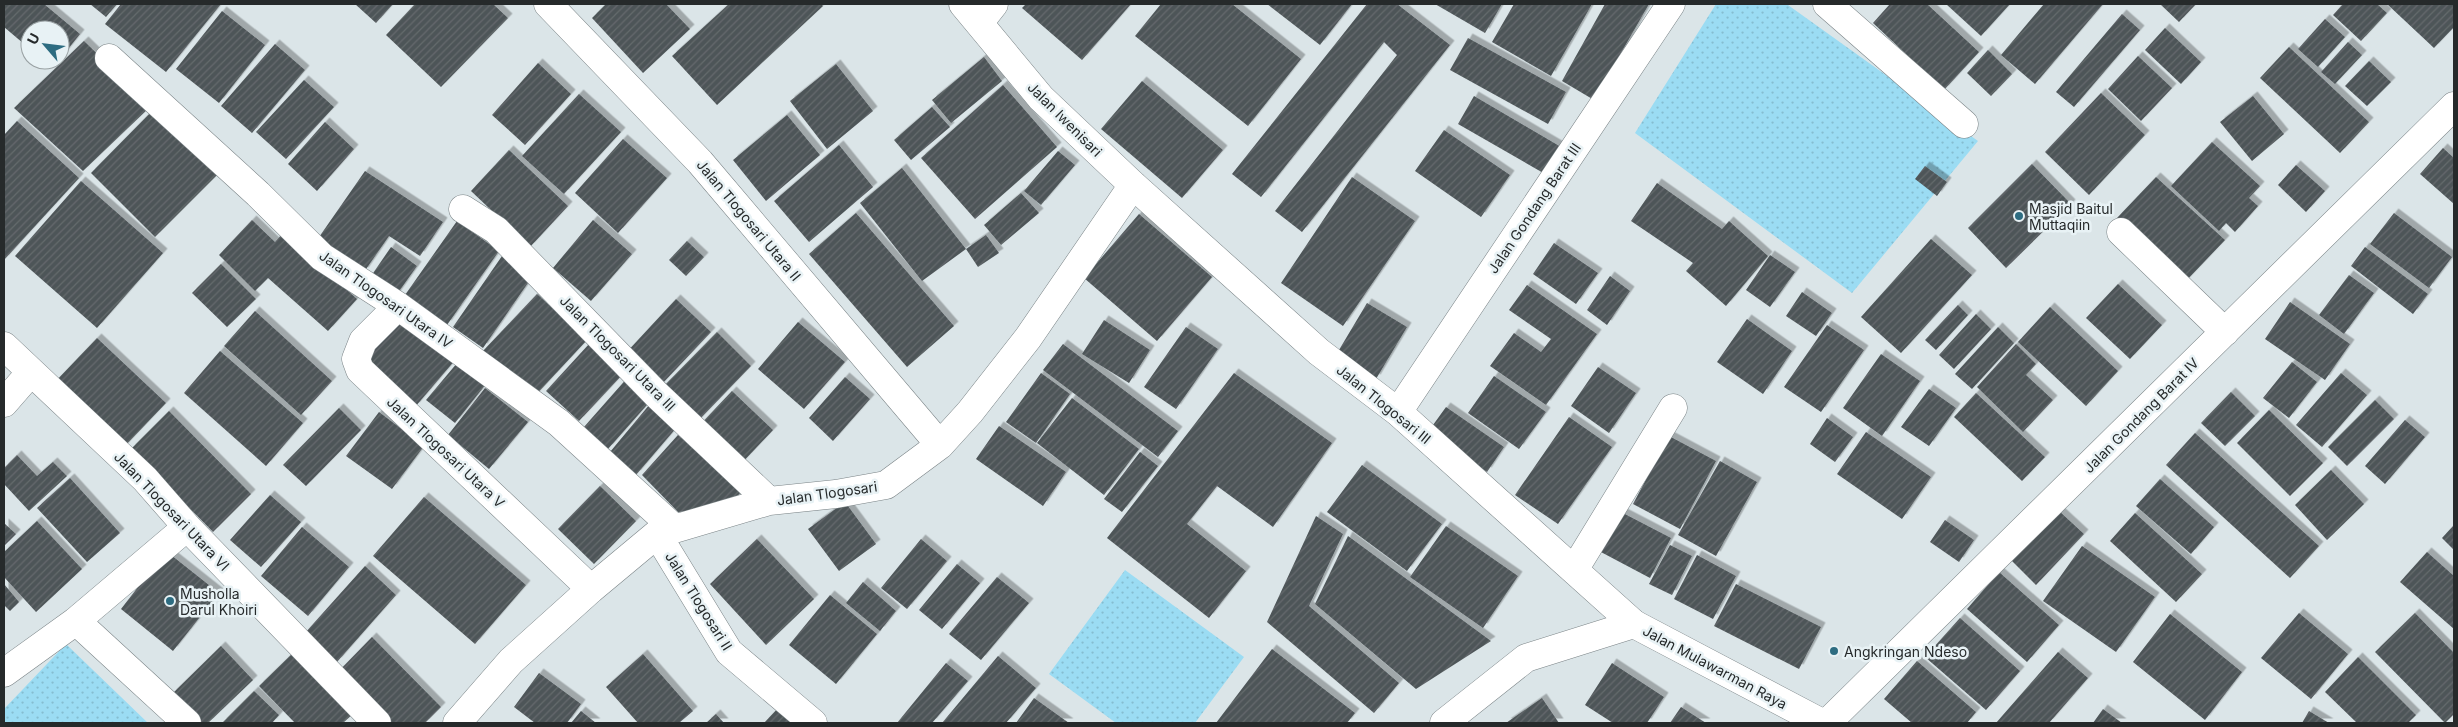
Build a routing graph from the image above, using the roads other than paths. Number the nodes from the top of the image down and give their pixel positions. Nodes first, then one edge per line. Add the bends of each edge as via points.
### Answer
1 (548, 4) edge
2 (1671, 4) edge
3 (1827, 4) edge
4 (979, 10) edge
5 (109, 58) dead end
6 (2454, 106) edge
7 (1964, 124) dead end
8 (1132, 185) junction
9 (463, 210) dead end
10 (2122, 232) dead end
11 (398, 306) junction
12 (2225, 332) junction
13 (4, 346) edge
14 (31, 372) junction
15 (4, 403) edge
16 (1673, 408) dead end
17 (1398, 412) junction
18 (940, 445) junction
19 (769, 501) junction
20 (187, 527) junction
21 (665, 530) junction
22 (1574, 570) junction
23 (591, 588) junction
24 (76, 621) junction
25 (1634, 624) junction
26 (4, 673) edge
27 (187, 723) edge
28 (377, 723) edge
29 (457, 723) edge
30 (813, 723) edge
31 (1444, 723) edge
32 (1822, 723) edge
33 (1827, 723) edge

1 - 18 street, Jalan Tlogosari Utara II via 700,162
2 - 17 street, Jalan Gondang Barat III
3 - 7 street
4 - 8 street, Jalan Iwenisari via 1041,98
5 - 11 street, Jalan Tlogosari Utara IV via 322,257
6 - 12 street, Jalan Gondang Barat IV
8 - 17 street, Jalan Tlogosari III via 1319,352
8 - 18 street, Jalan Tlogosari via 1028,338
9 - 19 street, Jalan Tlogosari Utara III via 496,230 657,395
10 - 12 street
11 - 21 street, Jalan Tlogosari Utara IV via 559,423
11 - 23 street, Jalan Tlogosari Utara V via 363,341 356,358 360,370
12 - 33 street, Jalan Gondang Barat IV
13 - 14 street, Jalan Tlogosari Utara VI
14 - 15 street
14 - 20 street, Jalan Tlogosari Utara VI via 145,479
16 - 22 street
17 - 22 street, Jalan Tlogosari III
18 - 19 street, Jalan Tlogosari via 886,485
19 - 21 street, Jalan Tlogosari
20 - 24 street
20 - 28 street, Jalan Tlogosari Utara VI
21 - 23 street, Jalan Tlogosari
21 - 30 street, Jalan Tlogosari II via 729,652
22 - 25 street, Jalan Tlogosari III
23 - 29 street, Jalan Tlogosari via 511,661
24 - 26 street
24 - 27 street
25 - 31 street via 1526,658
25 - 32 street, Jalan Mulawarman Raya

